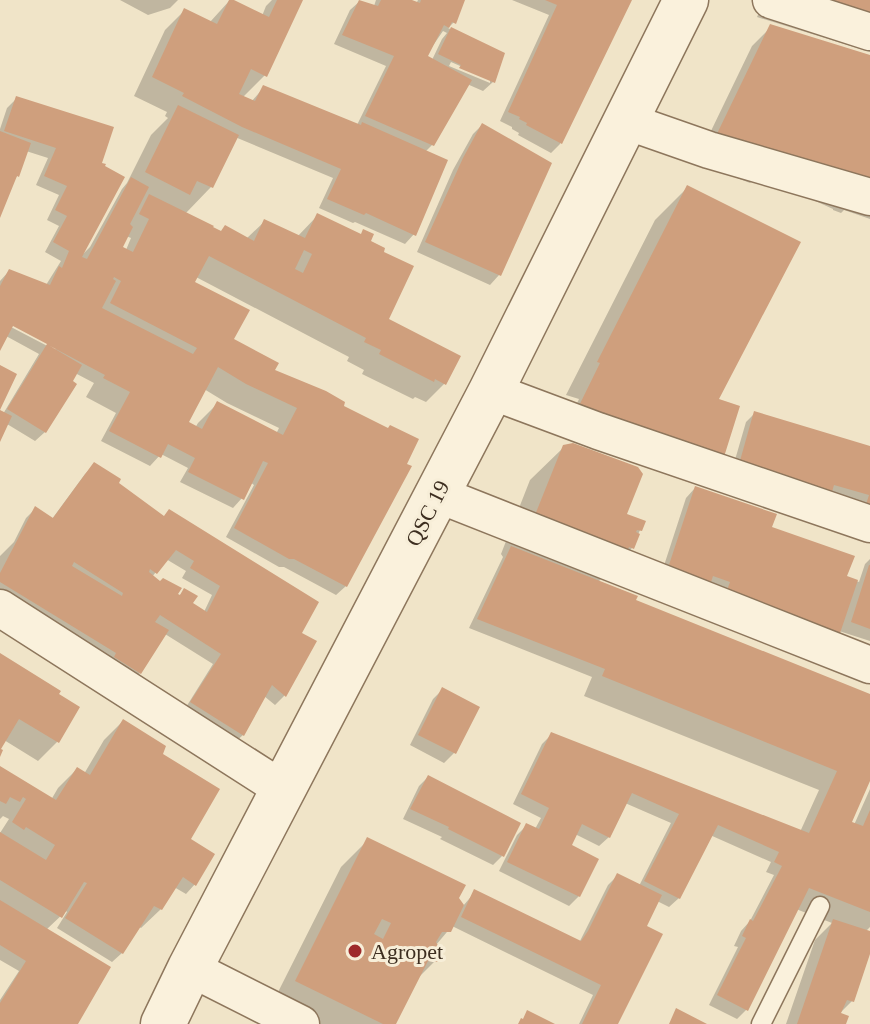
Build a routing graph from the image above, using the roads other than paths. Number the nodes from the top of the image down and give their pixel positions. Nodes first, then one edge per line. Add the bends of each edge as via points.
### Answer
1 (686, 0) edge
2 (771, 0) edge
3 (870, 32) edge
4 (626, 121) junction
5 (870, 197) edge
6 (491, 391) junction
7 (437, 494) junction
8 (870, 524) edge
9 (0, 608) edge
10 (870, 665) edge
11 (284, 790) junction
12 (820, 906) dead end
13 (190, 968) junction
14 (163, 1024) edge
15 (301, 1024) edge
16 (761, 1024) edge

1 - 4 street, QSC 19
2 - 3 street
4 - 5 street
4 - 6 street, QSC 19
6 - 7 street, QSC 19
6 - 8 street
7 - 10 street
7 - 11 street, QSC 19
9 - 11 street
11 - 13 street, QSC 19
12 - 16 lane
13 - 14 street, QSC 19
13 - 15 street

